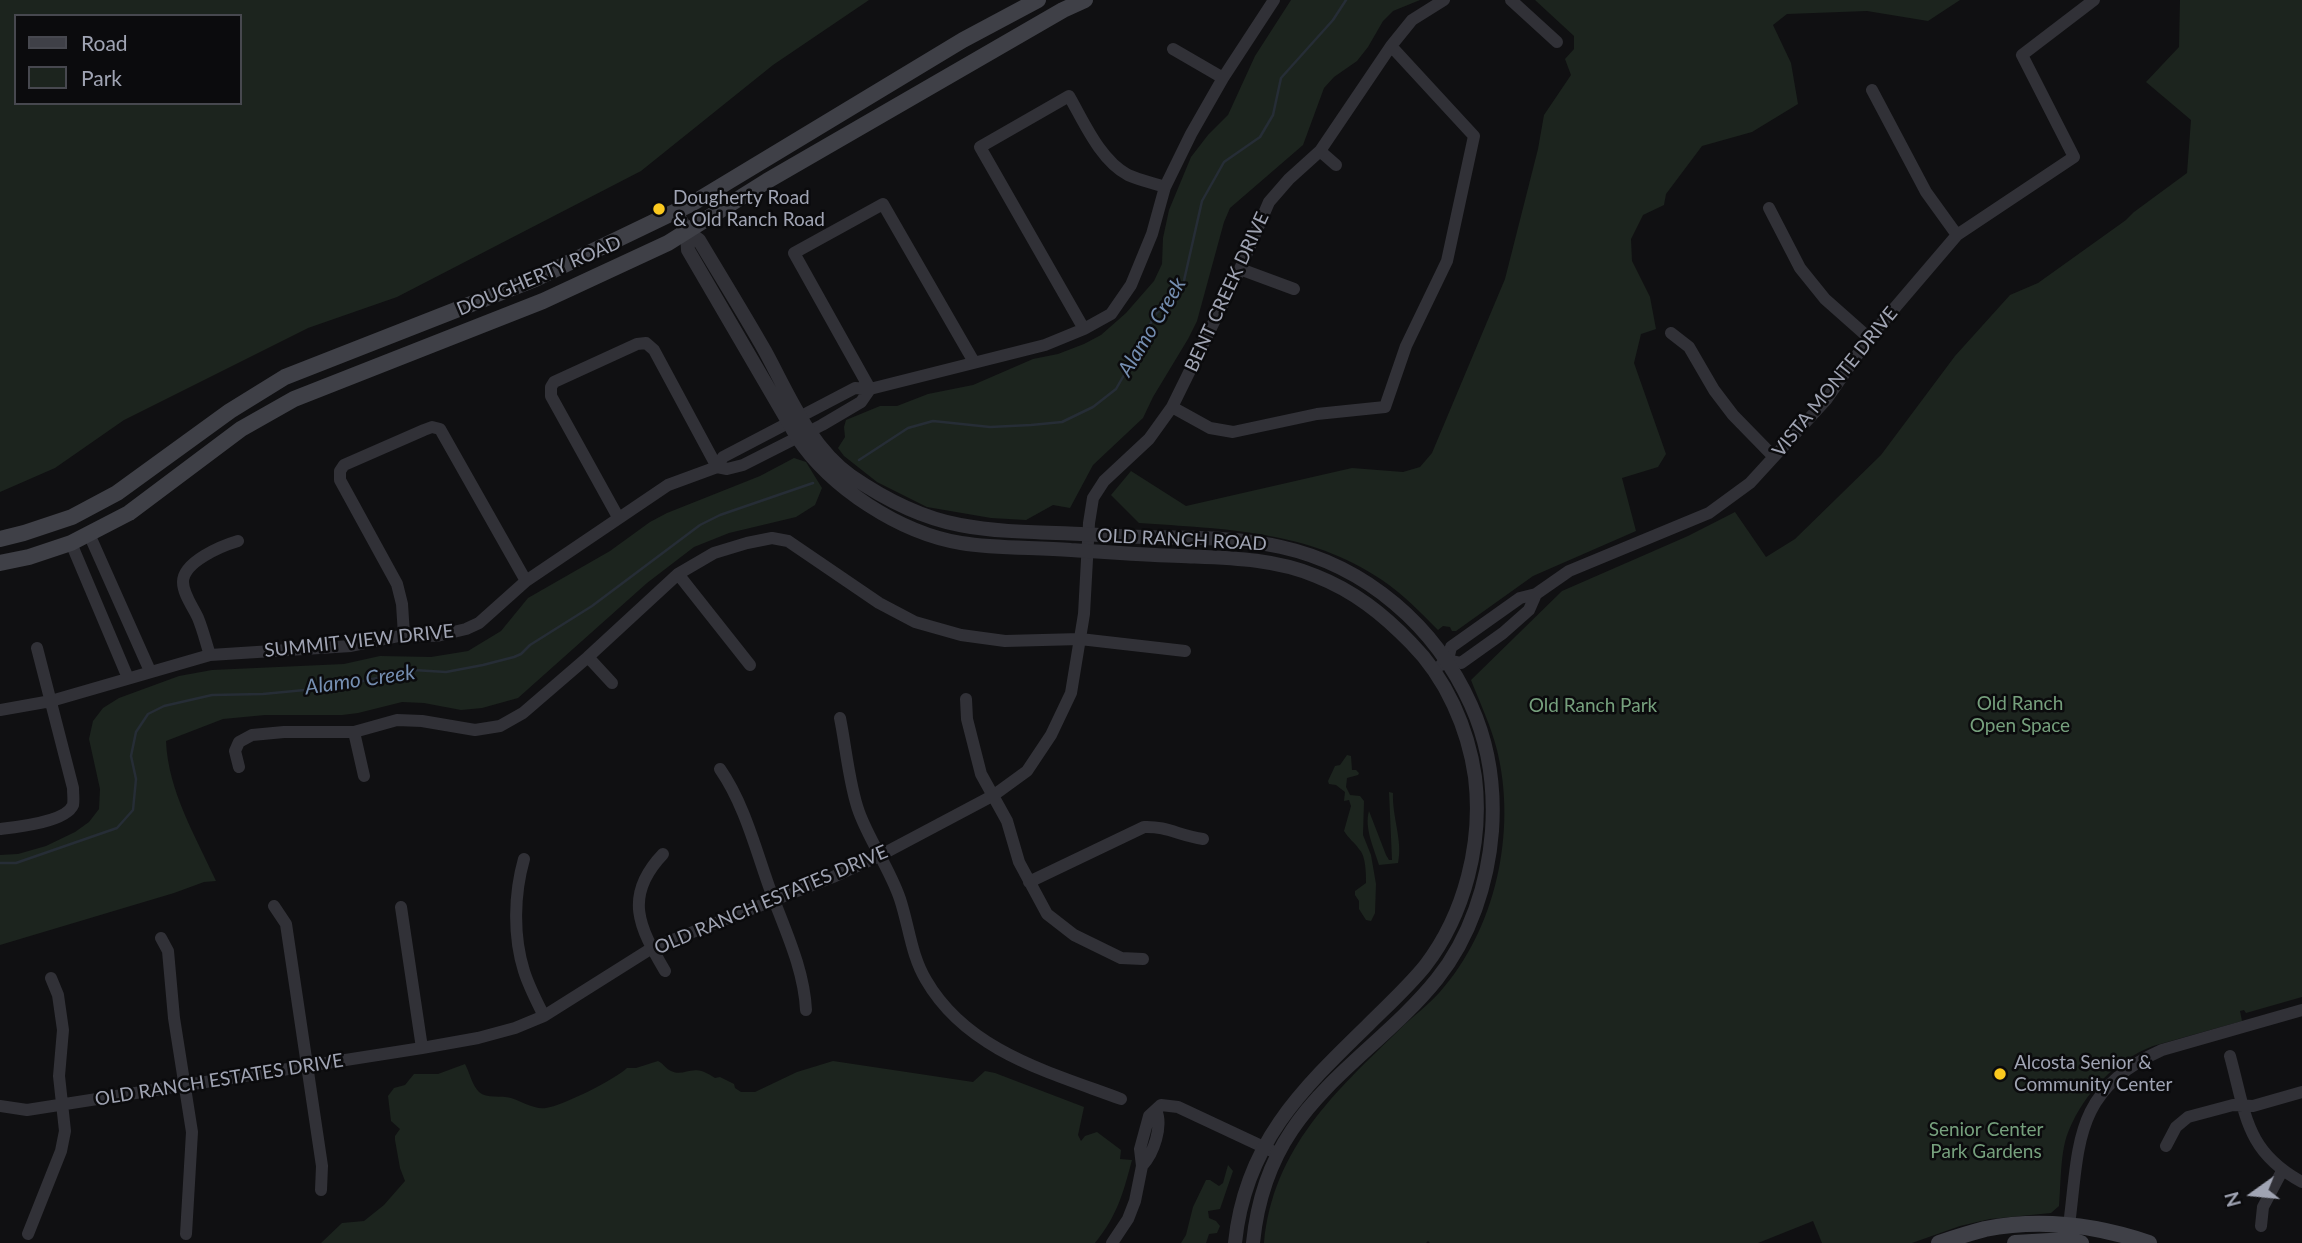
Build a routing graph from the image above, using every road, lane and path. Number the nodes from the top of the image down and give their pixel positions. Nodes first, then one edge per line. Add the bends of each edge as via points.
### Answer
1 (1038, 0) edge
2 (1085, 0) edge
3 (1274, 0) edge
4 (1444, 0) edge
5 (1511, 0) edge
6 (2094, 0) edge
7 (1558, 42) dead end
8 (1391, 46) junction
9 (1173, 49) dead end
10 (1223, 78) junction
11 (1872, 90) dead end
12 (1320, 151) junction
13 (1336, 165) dead end
14 (1165, 187) junction
15 (1769, 208) dead end
16 (676, 212) junction
17 (687, 231) junction
18 (1956, 235) junction
19 (1240, 269) junction
20 (1294, 289) dead end
21 (1084, 329) junction
22 (1671, 333) dead end
23 (1869, 338) junction
24 (974, 362) junction
25 (870, 389) junction
26 (1172, 407) junction
27 (794, 420) junction
28 (803, 434) junction
29 (1774, 457) junction
30 (717, 467) junction
31 (618, 517) junction
32 (89, 534) junction
33 (1089, 535) junction
34 (0, 539) edge
35 (238, 541) dead end
36 (71, 543) junction
37 (1088, 551) junction
38 (0, 563) edge
39 (678, 574) junction
40 (526, 582) junction
41 (1536, 594) junction
42 (404, 635) junction
43 (1080, 639) junction
44 (37, 648) dead end
45 (1185, 651) dead end
46 (209, 655) junction
47 (588, 657) junction
48 (1448, 660) junction
49 (750, 665) dead end
50 (1434, 670) junction
51 (150, 671) junction
52 (128, 678) junction
53 (612, 683) dead end
54 (966, 699) dead end
55 (51, 701) junction
56 (0, 710) edge
57 (840, 718) dead end
58 (354, 732) junction
59 (239, 767) dead end
60 (720, 769) dead end
61 (364, 776) dead end
62 (994, 794) junction
63 (0, 829) edge
64 (1203, 839) dead end
65 (663, 854) dead end
66 (879, 856) junction
67 (524, 859) dead end
68 (1029, 882) junction
69 (774, 899) junction
70 (274, 906) dead end
71 (401, 907) dead end
72 (160, 938) dead end
73 (652, 948) junction
74 (1143, 958) dead end
75 (666, 971) dead end
76 (51, 978) dead end
77 (806, 1010) dead end
78 (2302, 1010) edge
79 (544, 1016) junction
80 (422, 1048) junction
81 (2230, 1056) dead end
82 (309, 1065) junction
83 (186, 1086) junction
84 (2302, 1091) edge
85 (1121, 1099) dead end
86 (62, 1104) junction
87 (0, 1105) edge
88 (2243, 1105) junction
89 (2166, 1146) dead end
90 (1264, 1147) junction
91 (1279, 1154) junction
92 (2281, 1171) junction
93 (2302, 1182) edge
94 (321, 1191) dead end
95 (2261, 1226) dead end
96 (28, 1234) dead end
97 (186, 1234) dead end
98 (2073, 1236) edge
99 (1112, 1243) edge
100 (1235, 1243) edge
101 (1253, 1243) edge
102 (1939, 1243) edge
103 (2015, 1243) edge
104 (2149, 1243) edge

1 - 16 main road, DOUGHERTY ROAD
2 - 17 main road, DOUGHERTY ROAD
3 - 10 street, SUMMIT VIEW DRIVE
4 - 8 street, BENT CREEK DRIVE via 1412,20
5 - 7 street
6 - 18 street, VISTA MONTE DRIVE via 2022,55 2074,157
8 - 12 street, BENT CREEK DRIVE
8 - 26 street via 1474,136 1447,261 1406,346 1385,407 1317,414 1233,432 1210,428
9 - 10 street
10 - 14 street, SUMMIT VIEW DRIVE
11 - 18 street via 1926,192
12 - 13 street
12 - 19 street, BENT CREEK DRIVE via 1269,202
14 - 21 street, SUMMIT VIEW DRIVE via 1132,285 1111,314
14 - 21 street via 1128,175 1114,164 1069,96 980,147
15 - 23 street via 1800,268 1825,299
16 - 17 street, OLD RANCH ROAD
16 - 34 main road, DOUGHERTY ROAD via 535,279 285,377 117,493 72,517
17 - 27 street, OLD RANCH ROAD via 688,250
17 - 32 main road, DOUGHERTY ROAD via 543,301 294,399 241,429 130,513
18 - 23 street, VISTA MONTE DRIVE
19 - 20 street
19 - 26 street, BENT CREEK DRIVE
21 - 24 street, SUMMIT VIEW DRIVE via 1045,345
22 - 29 street via 1689,347 1733,415
23 - 29 street, VISTA MONTE DRIVE via 1826,400
24 - 25 street, SUMMIT VIEW DRIVE
24 - 25 street via 883,204 794,253
25 - 27 street, SUMMIT VIEW DRIVE via 855,388
25 - 28 street, SUMMIT VIEW DRIVE via 860,402
26 - 33 street, BENT CREEK DRIVE via 1149,439 1104,481 1093,498
27 - 28 street, OLD RANCH ROAD
27 - 30 street, SUMMIT VIEW DRIVE via 723,457
28 - 30 street, SUMMIT VIEW DRIVE via 743,465
28 - 33 street, OLD RANCH ROAD via 848,474 918,513 970,527
28 - 37 street, OLD RANCH ROAD via 804,448 837,482 867,505 912,528 957,543
29 - 41 street, VISTA MONTE DRIVE via 1750,483 1709,513 1569,571
30 - 31 street, SUMMIT VIEW DRIVE via 668,485
30 - 31 street via 646,343 555,382 551,396
31 - 40 street, SUMMIT VIEW DRIVE
32 - 36 main road, DOUGHERTY ROAD
32 - 51 street
33 - 37 street, OLD RANCH ESTATES DRIVE
33 - 48 street, OLD RANCH ROAD via 1242,540 1322,559 1359,577 1397,604
35 - 46 street via 199,560 184,575 184,588
36 - 38 main road, DOUGHERTY ROAD
36 - 52 street
37 - 43 street, OLD RANCH ESTATES DRIVE
37 - 50 street, OLD RANCH ROAD via 1243,558 1315,575 1384,615
39 - 43 street via 714,553 772,538 788,541 915,622 1005,641
39 - 47 street
39 - 49 street
40 - 42 street, SUMMIT VIEW DRIVE via 466,629 437,636
40 - 42 street via 440,429 424,430 344,465 340,471 340,480 397,584
41 - 48 street, VISTA MONTE DRIVE via 1520,598 1451,647
41 - 48 street, VISTA MONTE DRIVE via 1529,610 1503,633 1461,663
42 - 46 street, SUMMIT VIEW DRIVE via 351,646
43 - 45 street
43 - 62 street, OLD RANCH ESTATES DRIVE via 1071,693 1051,735 1027,771
44 - 55 street
46 - 51 street, SUMMIT VIEW DRIVE
47 - 53 street
47 - 58 street via 523,713 499,726 475,730 397,720
48 - 50 street, VISTA MONTE DRIVE
48 - 91 street, OLD RANCH ROAD via 1478,720 1488,757 1493,810 1481,895 1461,942 1437,979 1320,1095 1292,1129
50 - 90 street, OLD RANCH ROAD via 1463,726 1473,760 1477,809 1465,887 1447,931 1425,965 1309,1082
51 - 52 street, SUMMIT VIEW DRIVE
52 - 55 street, SUMMIT VIEW DRIVE
54 - 62 street via 981,774
55 - 56 street, SUMMIT VIEW DRIVE
55 - 63 street via 74,803 55,818
57 - 66 street via 859,811
58 - 59 street via 252,735 239,742 235,751
58 - 61 street
60 - 69 street via 734,789
62 - 66 street, OLD RANCH ESTATES DRIVE
62 - 68 street
64 - 68 street via 1144,827
65 - 73 street via 650,869 638,902 640,923
66 - 69 street, OLD RANCH ESTATES DRIVE
66 - 85 street via 899,897 924,978 945,1009 1005,1054
67 - 79 street via 517,884 518,948
68 - 74 street via 1046,914 1074,935 1121,958
69 - 73 street, OLD RANCH ESTATES DRIVE
69 - 77 street via 805,987
70 - 82 street via 286,924
71 - 80 street
72 - 83 street via 168,951
73 - 75 street
73 - 79 street, OLD RANCH ESTATES DRIVE
76 - 86 street via 63,1030
78 - 98 street via 2162,1050 2123,1072 2097,1100 2082,1131
79 - 80 street, OLD RANCH ESTATES DRIVE via 478,1038
80 - 82 street, OLD RANCH ESTATES DRIVE
81 - 88 street
82 - 83 street, OLD RANCH ESTATES DRIVE
82 - 94 street
83 - 86 street, OLD RANCH ESTATES DRIVE
83 - 97 street via 192,1132
84 - 88 street
86 - 87 street, OLD RANCH ESTATES DRIVE via 27,1111
86 - 96 street via 65,1131 61,1151
88 - 89 street via 2188,1117 2176,1127
88 - 92 street via 2258,1146
90 - 91 street
90 - 99 street via 1178,1107 1158,1107 1149,1116 1140,1149 1142,1166 1135,1201
90 - 100 street, OLD RANCH ROAD via 1248,1182
91 - 101 street, OLD RANCH ROAD via 1258,1207
92 - 93 street
92 - 95 street via 2263,1207
98 - 102 main road via 2016,1225
98 - 103 main road
98 - 104 main road via 2114,1231

